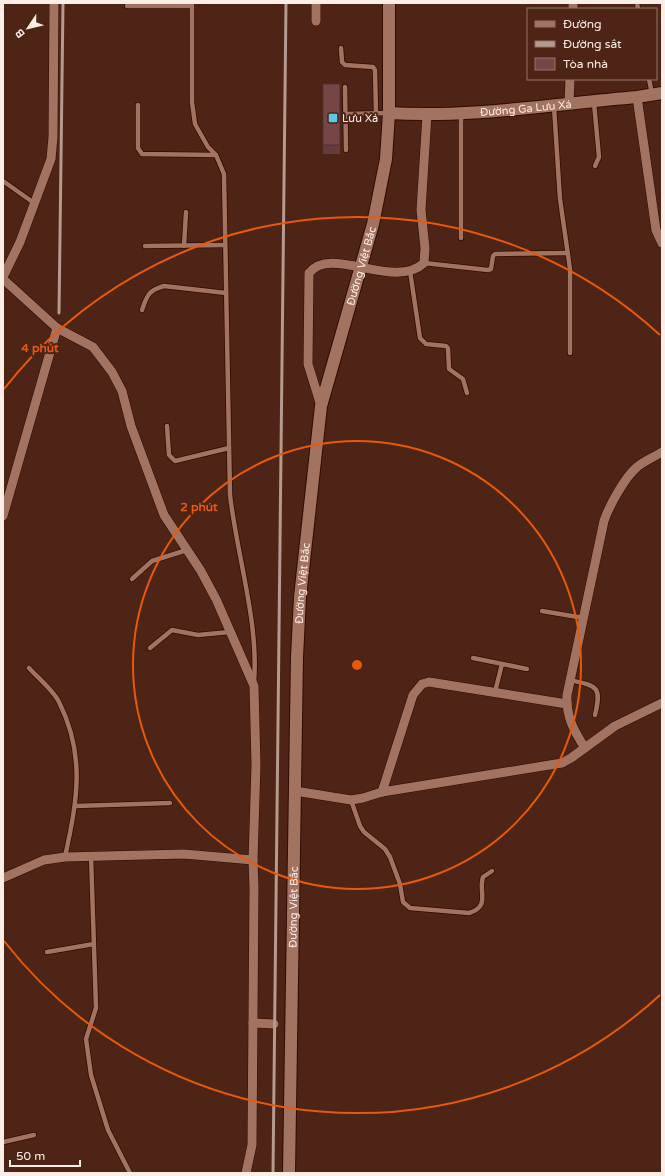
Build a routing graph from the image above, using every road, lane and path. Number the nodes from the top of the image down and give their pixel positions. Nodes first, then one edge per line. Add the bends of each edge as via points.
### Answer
1 (54, 3) edge
2 (316, 3) edge
3 (389, 3) edge
4 (192, 4) edge
5 (127, 6) dead end
6 (316, 21) dead end
7 (341, 48) dead end
8 (570, 80) edge
9 (650, 80) edge
10 (345, 86) dead end
11 (657, 93) edge
12 (637, 97) junction
13 (594, 101) junction
14 (569, 103) junction
15 (554, 105) junction
16 (138, 106) dead end
17 (376, 113) junction
18 (389, 113) junction
19 (461, 113) junction
20 (346, 114) junction
21 (427, 115) junction
22 (346, 150) dead end
23 (216, 155) junction
24 (595, 166) dead end
25 (3, 181) edge
26 (34, 203) junction
27 (186, 212) dead end
28 (461, 238) dead end
29 (662, 243) edge
30 (225, 245) junction
31 (145, 246) dead end
32 (184, 246) junction
33 (568, 253) junction
34 (424, 264) junction
35 (360, 268) junction
36 (410, 270) junction
37 (3, 278) edge
38 (226, 293) junction
39 (142, 310) dead end
40 (57, 328) junction
41 (570, 353) dead end
42 (467, 393) dead end
43 (321, 406) junction
44 (167, 426) dead end
45 (229, 448) junction
46 (662, 452) edge
47 (3, 516) edge
48 (187, 550) junction
49 (132, 579) dead end
50 (542, 611) dead end
51 (584, 618) junction
52 (230, 632) junction
53 (150, 648) dead end
54 (473, 658) dead end
55 (502, 664) junction
56 (29, 668) dead end
57 (527, 669) dead end
58 (570, 680) junction
59 (254, 686) junction
60 (495, 692) junction
61 (662, 703) edge
62 (567, 704) junction
63 (595, 715) dead end
64 (585, 748) junction
65 (295, 791) junction
66 (382, 792) junction
67 (351, 800) junction
68 (170, 803) dead end
69 (76, 806) junction
70 (91, 856) junction
71 (65, 857) junction
72 (253, 860) junction
73 (492, 871) dead end
74 (3, 878) edge
75 (94, 944) junction
76 (47, 952) dead end
77 (253, 1023) junction
78 (274, 1024) dead end
79 (34, 1135) dead end
80 (3, 1142) edge
81 (130, 1173) edge
82 (246, 1173) edge
83 (289, 1173) edge

1 - 26 street via 51,159
2 - 6 street
3 - 18 main road, Đường Việt Bắc
4 - 5 lane
4 - 23 lane via 192,102 195,124 208,147
7 - 17 lane via 342,62 345,65 373,67 375,70
8 - 14 street
9 - 11 lane
10 - 20 lane
11 - 12 main road, Đường Ga Lưu Xá
12 - 13 main road, Đường Ga Lưu Xá
12 - 29 street via 656,230
13 - 14 main road, Đường Ga Lưu Xá
13 - 24 lane via 599,157
14 - 15 main road, Đường Ga Lưu Xá
15 - 19 main road, Đường Ga Lưu Xá
15 - 33 lane via 560,199
16 - 23 lane via 138,148 142,154
17 - 18 lane
17 - 20 lane
18 - 21 main road, Đường Ga Lưu Xá
18 - 35 main road, Đường Việt Bắc via 381,189
19 - 21 main road, Đường Ga Lưu Xá
19 - 28 lane
20 - 22 lane
21 - 34 street via 421,210
23 - 30 lane via 224,174
25 - 26 lane
26 - 37 street
27 - 32 lane
30 - 32 lane
30 - 38 lane
31 - 32 lane
33 - 34 lane via 495,254 491,269 488,270
33 - 41 lane
34 - 36 street
35 - 36 street via 392,272
35 - 43 main road, Đường Việt Bắc
35 - 43 street via 324,263 312,268 309,273 308,364
36 - 42 lane via 420,338 426,344 448,348 449,369 463,379
37 - 40 street
38 - 39 lane via 164,286 149,293
38 - 45 lane
40 - 47 street
40 - 48 street via 94,347 112,372 122,392 131,426 164,515
43 - 65 main road, Đường Việt Bắc via 300,597
44 - 45 lane via 169,455 174,460
45 - 59 lane via 233,524 256,649
46 - 51 street via 630,474 607,513
48 - 49 lane via 152,561
48 - 52 street via 201,571
50 - 51 lane
51 - 58 street
52 - 53 lane via 198,635 172,630
52 - 59 street
54 - 55 lane
55 - 57 lane
55 - 60 lane
56 - 69 lane via 59,701 75,747
58 - 62 street
58 - 63 lane via 592,685 596,689 599,701
59 - 72 street via 256,765
60 - 62 street
60 - 66 street via 429,682 422,684 413,695
61 - 64 street via 615,726
62 - 64 street via 572,726
64 - 66 street via 562,763
65 - 67 street
65 - 83 main road, Đường Việt Bắc
66 - 67 street
67 - 73 lane via 360,826 390,857 400,884 403,902 410,908 469,913 474,911 483,901 483,876
68 - 69 lane
69 - 71 lane
70 - 71 street
70 - 72 street via 184,854
70 - 75 lane
71 - 74 street via 44,860
72 - 77 street
75 - 76 lane
75 - 81 lane via 96,1008 86,1039 91,1075 108,1130
77 - 78 street
77 - 82 street via 252,1145
79 - 80 lane

